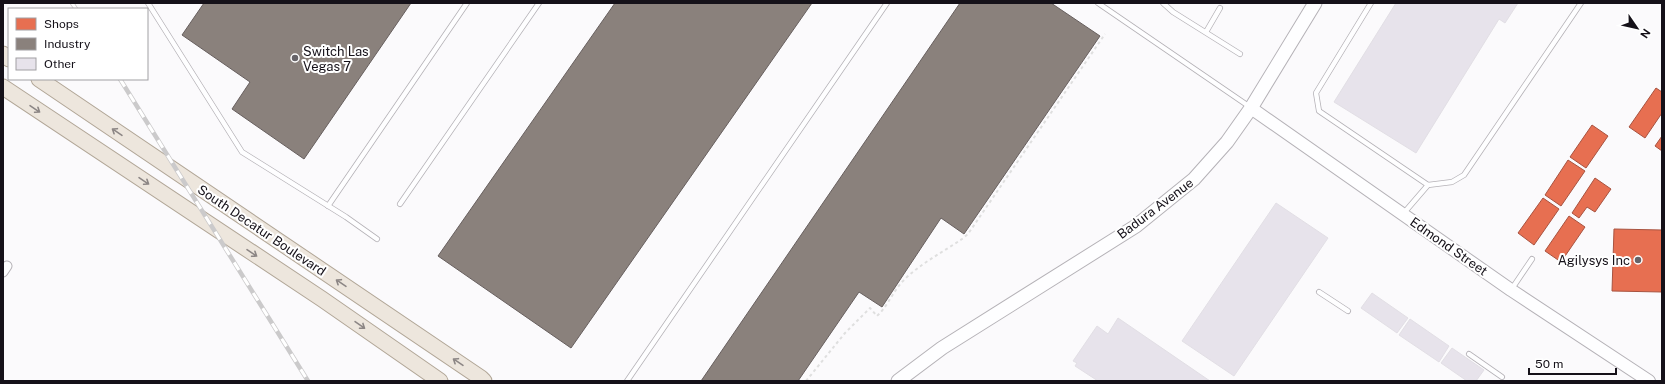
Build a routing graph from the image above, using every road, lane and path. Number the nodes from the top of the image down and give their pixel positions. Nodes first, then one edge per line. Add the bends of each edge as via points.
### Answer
1 (148, 3) edge
2 (467, 3) edge
3 (538, 3) edge
4 (887, 3) edge
5 (1098, 3) edge
6 (1163, 3) edge
7 (1315, 3) edge
8 (1371, 3) edge
9 (1581, 3) edge
10 (1220, 8) dead end
11 (1206, 32) junction
12 (1105, 34) dead end
13 (1240, 54) dead end
14 (40, 80) edge
15 (3, 87) edge
16 (1251, 108) junction
17 (1428, 185) junction
18 (400, 204) dead end
19 (328, 206) junction
20 (1403, 214) junction
21 (377, 239) dead end
22 (1532, 259) dead end
23 (1511, 290) junction
24 (1319, 292) dead end
25 (1348, 311) dead end
26 (1469, 354) dead end
27 (1502, 377) dead end
28 (440, 381) edge
29 (484, 381) edge
30 (627, 381) edge
31 (806, 381) edge
32 (898, 381) edge
33 (1649, 381) edge

1 - 19 lane via 242,152
2 - 19 lane
3 - 18 lane
4 - 30 lane
5 - 16 lane
6 - 11 lane
7 - 16 main road, Badura Avenue
8 - 17 lane via 1316,93 1319,111
9 - 17 lane via 1464,176 1452,182
10 - 11 lane
11 - 13 lane
12 - 31 path via 968,234 902,281 877,316 870,308 845,332
29 -> 14 main road, South Decatur Boulevard
15 -> 28 main road, South Decatur Boulevard via 322,299
16 - 20 street, Edmond Street
16 - 32 main road, Badura Avenue via 1227,142 1194,179 1136,226 942,348
17 - 20 lane
19 - 21 lane
20 - 23 street, Edmond Street
22 - 23 lane
23 - 33 street, Edmond Street
24 - 25 lane
26 - 27 lane

